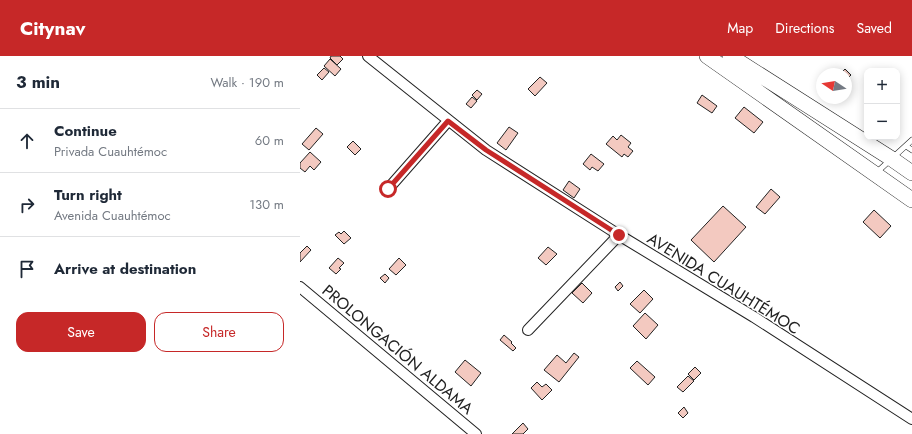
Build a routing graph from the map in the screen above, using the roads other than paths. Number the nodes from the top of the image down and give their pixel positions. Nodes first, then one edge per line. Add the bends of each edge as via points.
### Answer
1 (368, 56) edge
2 (707, 56) edge
3 (736, 65) edge
4 (448, 121) junction
5 (912, 140) edge
6 (906, 146) junction
7 (912, 150) edge
8 (892, 159) junction
9 (875, 173) junction
10 (912, 173) edge
11 (388, 189) dead end
12 (912, 200) edge
13 (619, 235) junction
14 (300, 287) edge
15 (528, 330) dead end
16 (912, 419) edge
17 (476, 434) edge

1 - 4 street, AVENIDA CUAUHTÉMOC
2 - 3 main road
3 - 8 main road
3 - 9 main road
4 - 11 street
4 - 13 street, AVENIDA CUAUHTÉMOC via 486,150
5 - 6 lane
6 - 7 lane
6 - 8 lane
8 - 9 lane
8 - 10 main road
9 - 12 main road
13 - 15 street
13 - 16 street, AVENIDA CUAUHTÉMOC via 754,317
14 - 17 street, PROLONGACIÓN ALDAMA

